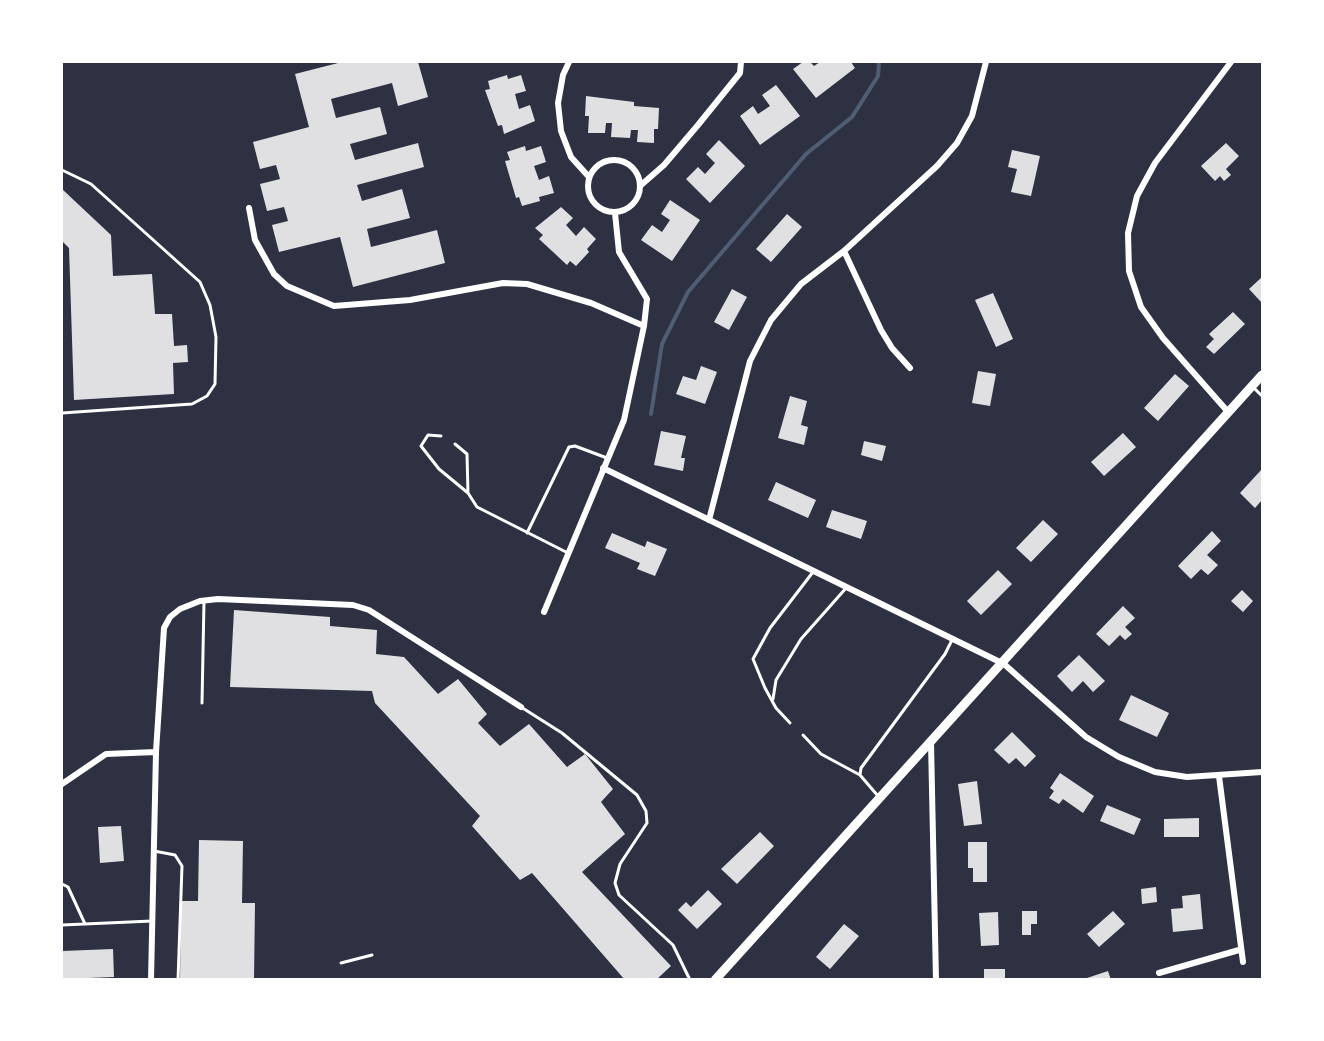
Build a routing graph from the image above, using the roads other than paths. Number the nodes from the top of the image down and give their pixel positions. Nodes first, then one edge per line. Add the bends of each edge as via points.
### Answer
1 (569, 62) edge
2 (741, 62) edge
3 (986, 62) edge
4 (1231, 62) edge
5 (62, 170) edge
6 (589, 177) junction
7 (640, 186) junction
8 (249, 208) dead end
9 (615, 213) junction
10 (844, 251) junction
11 (644, 326) junction
12 (910, 368) dead end
13 (1263, 375) edge
14 (1252, 386) junction
15 (1263, 396) edge
16 (62, 413) edge
17 (1229, 413) junction
18 (441, 436) dead end
19 (455, 444) dead end
20 (608, 458) junction
21 (603, 468) junction
22 (468, 493) junction
23 (709, 520) junction
24 (527, 533) junction
25 (568, 553) junction
26 (814, 571) junction
27 (847, 587) junction
28 (204, 601) junction
29 (544, 612) dead end
30 (953, 639) junction
31 (1004, 664) junction
32 (773, 699) junction
33 (202, 703) dead end
34 (521, 707) joint
35 (790, 723) dead end
36 (803, 735) dead end
37 (931, 742) junction
38 (156, 752) junction
39 (1263, 772) edge
40 (860, 776) junction
41 (1219, 777) junction
42 (62, 784) edge
43 (880, 798) junction
44 (154, 851) junction
45 (62, 884) edge
46 (152, 921) junction
47 (85, 924) junction
48 (62, 925) edge
49 (1239, 950) junction
50 (372, 955) dead end
51 (1243, 962) dead end
52 (341, 963) dead end
53 (1159, 973) dead end
54 (151, 980) edge
55 (178, 980) edge
56 (690, 980) edge
57 (715, 980) edge
58 (936, 980) edge

1 - 6 street via 558,104 561,131 571,157
2 - 7 street via 740,73 698,125
3 - 10 street via 972,116 957,143
4 - 17 street via 1155,164 1137,196 1128,233 1129,271 1141,307
5 - 16 lane via 98,190 200,282 210,305 216,337 215,384 207,396 192,404
6 - 7 street via 595,169 613,160 632,167
6 - 9 street via 590,197 605,211
7 - 9 street via 633,204
8 - 11 street via 255,240 274,274 287,286 334,306 410,300 503,283 527,284 591,303
9 - 11 street via 619,252 647,299
10 - 12 street via 891,348
10 - 23 street via 801,284 771,320 750,361
11 - 20 street via 624,420
13 - 14 main road
14 - 15 lane
14 - 17 main road
17 - 31 main road
18 - 22 lane via 428,435 421,446 439,469
19 - 22 lane via 467,454
20 - 21 street
20 - 24 lane via 569,447
21 - 23 street
21 - 25 street
22 - 24 lane via 477,507
23 - 26 street
24 - 25 lane
25 - 29 street
26 - 27 street
26 - 32 lane via 770,628 753,659
27 - 30 street
27 - 32 lane via 801,639 776,680
28 - 33 lane
28 - 34 street via 353,604 369,610
28 - 38 street via 180,609 170,616 164,628
30 - 31 street
30 - 40 lane via 865,760
31 - 37 main road
31 - 41 street via 1086,737 1119,757 1155,772
32 - 35 lane
34 - 56 lane via 562,733 637,795 646,811 647,823 620,864 615,883 619,895 673,945
36 - 40 lane via 821,754
37 - 43 main road
37 - 58 street
38 - 42 street via 106,754
38 - 44 street
39 - 41 street
40 - 43 lane
41 - 49 street
43 - 57 main road
44 - 46 street
44 - 55 lane via 175,855 182,866
45 - 47 lane via 68,887
46 - 47 lane
46 - 54 street
47 - 48 lane
49 - 51 street
49 - 53 street
50 - 52 lane

